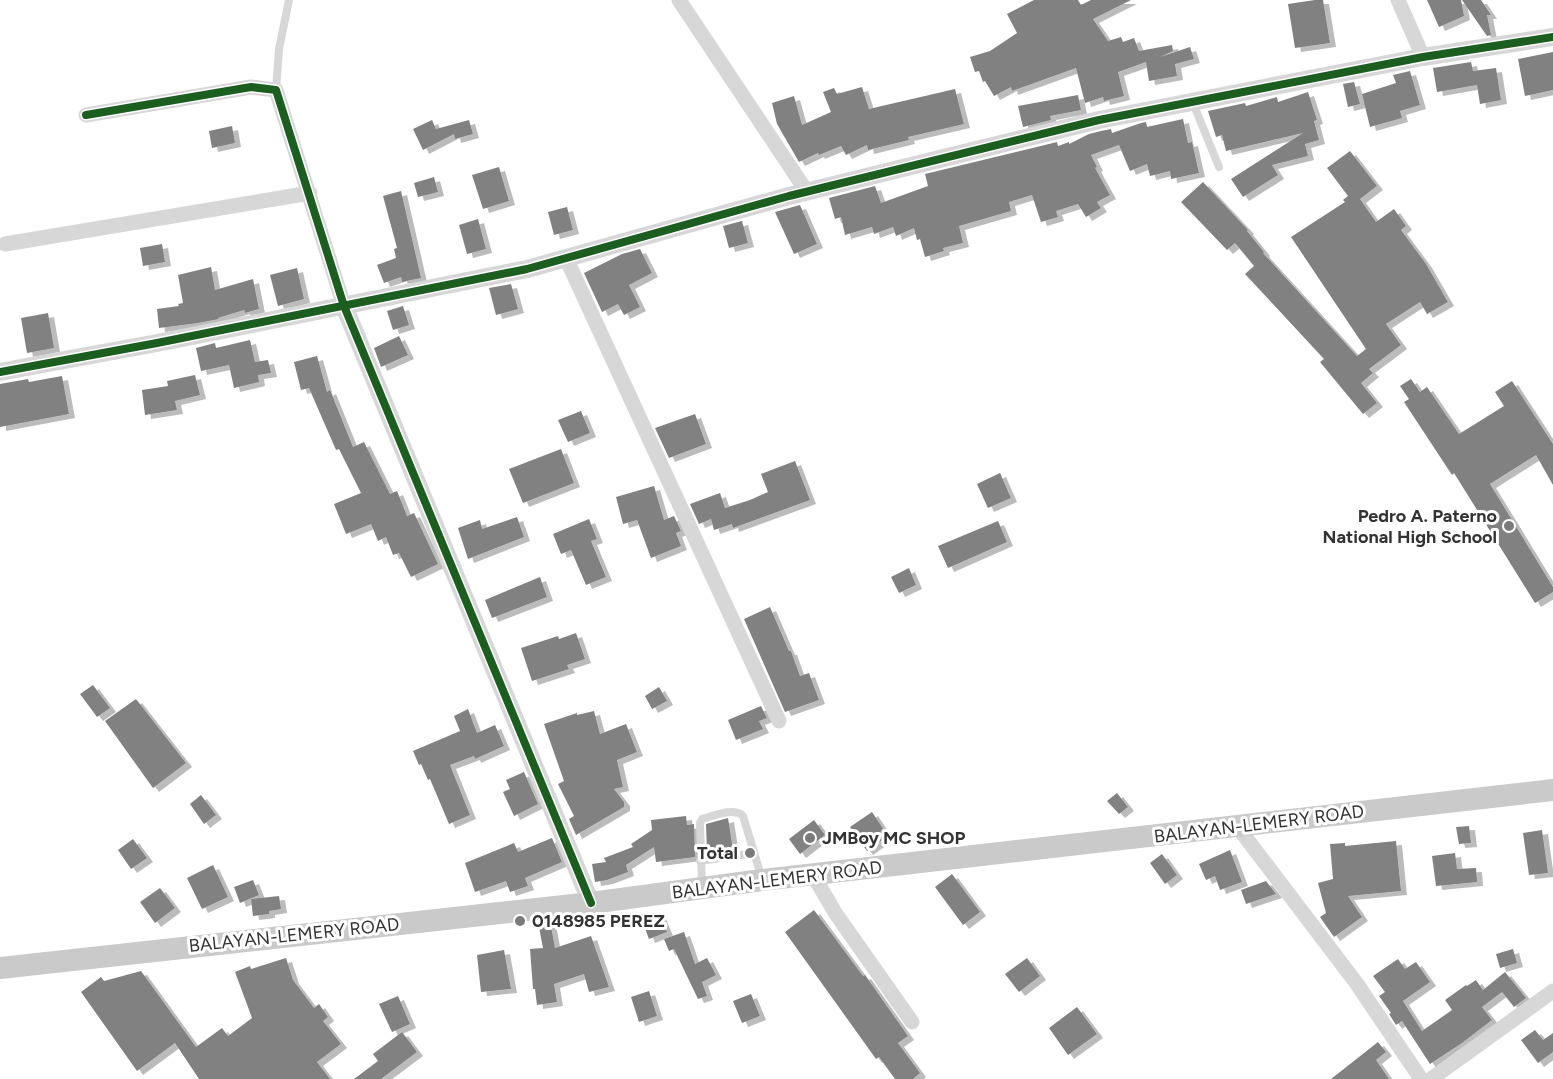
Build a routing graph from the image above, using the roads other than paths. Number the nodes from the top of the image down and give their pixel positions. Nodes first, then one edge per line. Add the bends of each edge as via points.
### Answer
1 (288, 0) edge
2 (679, 0) edge
3 (1398, 0) edge
4 (1553, 37) edge
5 (1423, 57) junction
6 (276, 90) junction
7 (1192, 102) junction
8 (86, 115) dead end
9 (1219, 167) dead end
10 (807, 192) junction
11 (310, 193) junction
12 (5, 244) dead end
13 (566, 258) junction
14 (345, 306) junction
15 (0, 372) edge
16 (779, 721) dead end
17 (1553, 790) edge
18 (1237, 826) junction
19 (754, 853) junction
20 (700, 861) junction
21 (813, 875) junction
22 (762, 880) junction
23 (702, 889) junction
24 (591, 903) junction
25 (0, 968) edge
26 (1553, 991) edge
27 (912, 1022) dead end
28 (1421, 1079) edge
29 (1431, 1079) edge

1 - 6 lane
2 - 10 street
3 - 5 street
4 - 5 street
5 - 7 street
6 - 8 street via 251,87
6 - 11 street
7 - 9 lane
7 - 10 street via 1099,120
10 - 13 street
11 - 12 street
11 - 14 street
13 - 14 street
13 - 16 street
14 - 15 street
14 - 24 street
17 - 18 main road, BALAYAN-LEMERY ROAD
18 - 21 main road, BALAYAN-LEMERY ROAD
18 - 28 street via 1357,984
19 - 20 lane
19 - 20 lane via 743,816 731,812 702,819
19 - 22 lane
20 - 23 lane
21 - 22 main road, BALAYAN-LEMERY ROAD
21 - 27 street
22 - 23 main road, BALAYAN-LEMERY ROAD
23 - 24 main road, BALAYAN-LEMERY ROAD
24 - 25 main road, BALAYAN-LEMERY ROAD
26 - 29 street

